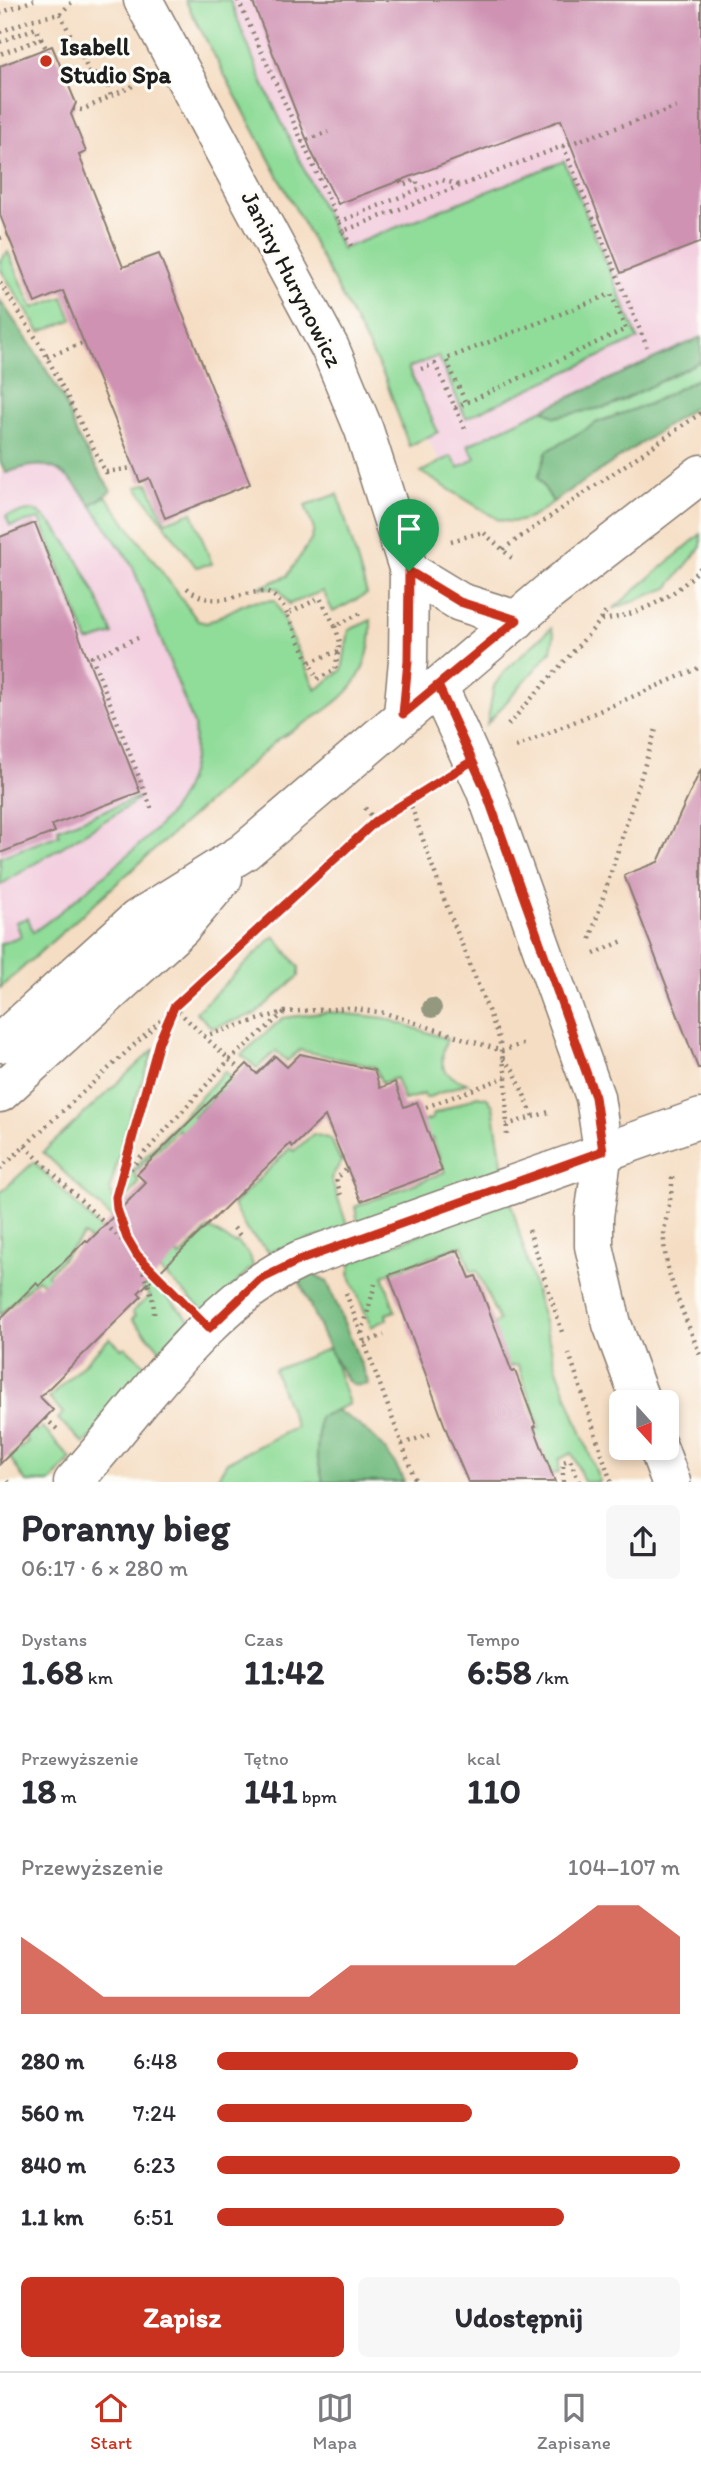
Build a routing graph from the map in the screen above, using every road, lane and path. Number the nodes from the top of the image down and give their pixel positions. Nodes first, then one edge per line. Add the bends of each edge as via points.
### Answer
1 (34, 0) edge
2 (74, 0) edge
3 (143, 0) edge
4 (238, 0) edge
5 (0, 13) edge
6 (60, 15) junction
7 (0, 32) edge
8 (41, 39) junction
9 (0, 42) edge
10 (48, 52) dead end
11 (0, 54) edge
12 (142, 81) dead end
13 (111, 96) junction
14 (680, 106) dead end
15 (74, 108) dead end
16 (328, 132) dead end
17 (301, 142) junction
18 (563, 146) junction
19 (401, 181) dead end
20 (460, 186) junction
21 (419, 189) junction
22 (339, 222) junction
23 (343, 230) junction
24 (8, 235) dead end
25 (0, 238) edge
26 (351, 246) dead end
27 (0, 283) edge
28 (83, 343) dead end
29 (647, 347) dead end
30 (47, 356) junction
31 (421, 369) dead end
32 (466, 402) junction
33 (456, 408) junction
34 (701, 413) edge
35 (466, 432) dead end
36 (132, 468) dead end
37 (701, 474) edge
38 (503, 549) dead end
39 (701, 567) edge
40 (409, 571) junction
41 (187, 588) dead end
42 (371, 609) dead end
43 (286, 614) junction
44 (517, 620) junction
45 (601, 620) dead end
46 (335, 626) junction
47 (587, 636) dead end
48 (138, 638) dead end
49 (339, 651) junction
50 (310, 662) junction
51 (701, 667) edge
52 (438, 685) junction
53 (403, 714) junction
54 (656, 729) dead end
55 (480, 754) junction
56 (152, 810) dead end
57 (244, 852) junction
58 (588, 946) dead end
59 (174, 1007) junction
60 (284, 1012) junction
61 (569, 1027) junction
62 (204, 1036) junction
63 (0, 1043) edge
64 (503, 1059) dead end
65 (229, 1060) junction
66 (237, 1067) dead end
67 (506, 1077) dead end
68 (0, 1093) edge
69 (595, 1097) junction
70 (426, 1107) dead end
71 (533, 1116) junction
72 (701, 1118) edge
73 (506, 1125) dead end
74 (25, 1146) junction
75 (603, 1151) junction
76 (671, 1167) dead end
77 (0, 1168) edge
78 (121, 1180) junction
79 (330, 1250) junction
80 (137, 1255) junction
81 (154, 1319) dead end
82 (209, 1328) junction
83 (384, 1335) dead end
84 (365, 1343) junction
85 (701, 1358) edge
86 (637, 1390) edge
87 (430, 1434) dead end
88 (402, 1444) junction
89 (663, 1460) edge
90 (73, 1482) edge
91 (416, 1482) edge
92 (563, 1482) edge
93 (579, 1482) edge
94 (671, 1482) edge

1 - 5 path
2 - 6 path
3 - 40 street, Janiny Hurynowicz via 330,348 367,440
4 - 17 path
6 - 7 path
6 - 13 path via 89,71 105,77
8 - 9 path via 36,28
8 - 10 path
8 - 11 path
12 - 13 path
13 - 15 path via 82,110
14 - 18 path
16 - 17 path
17 - 22 path
18 - 20 path
18 - 29 path
19 - 21 path via 402,186 416,180
20 - 21 path via 442,180
20 - 23 path
21 - 22 path
22 - 23 path
23 - 26 path
24 - 25 path
27 - 30 path
28 - 30 path
30 - 36 path via 107,474
31 - 33 path via 436,364
32 - 32 path via 626,329 611,294 446,359
32 - 33 path
33 - 35 path
34 - 38 path
37 - 44 street
39 - 45 path via 677,591 659,601 629,615
40 - 44 street via 460,602
40 - 53 street, Janiny Hurynowicz
41 - 43 path via 208,601 261,591 278,597
42 - 46 path
43 - 46 path via 320,598
43 - 50 path
44 - 52 street
46 - 49 path
47 - 55 path
48 - 56 path via 92,656
49 - 50 path
49 - 50 path via 335,670 317,679
51 - 55 path via 505,752
52 - 53 street
52 - 55 street
53 - 57 street
54 - 58 path
55 - 59 path via 376,821
55 - 61 street via 485,789
57 - 63 street via 137,919
57 - 68 street via 181,928
59 - 62 path
59 - 74 path
59 - 78 path via 159,1042
60 - 61 path via 348,1008 385,1013 502,1051
60 - 62 path
60 - 65 path
61 - 69 street
62 - 65 path
64 - 71 path via 518,1078
65 - 66 path
65 - 78 path
67 - 70 path
69 - 71 path via 572,1108
69 - 75 street
71 - 73 path
72 - 75 street
74 - 77 path
74 - 80 path
75 - 79 street
75 - 86 street via 594,1246 612,1324
76 - 85 path via 673,1197 664,1239 667,1263
78 - 80 path via 117,1209
79 - 82 street via 259,1280
79 - 84 path
80 - 81 path
80 - 82 path
82 - 90 street
83 - 84 path
84 - 88 path
87 - 88 path
88 - 91 path
89 - 94 street
92 - 93 path via 563,1462 570,1460

